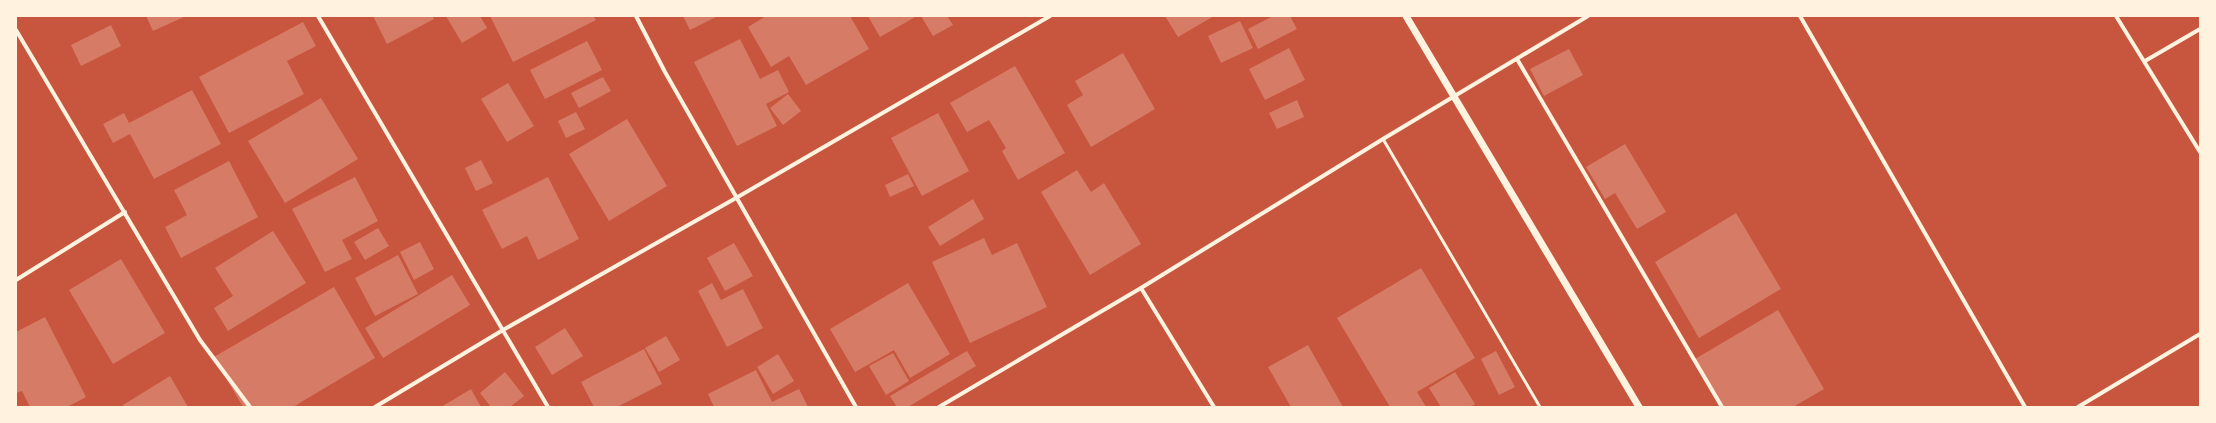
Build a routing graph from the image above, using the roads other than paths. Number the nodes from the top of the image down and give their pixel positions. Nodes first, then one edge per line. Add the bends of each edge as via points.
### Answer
1 (318, 16) edge
2 (636, 16) edge
3 (1050, 16) edge
4 (1406, 16) edge
5 (1588, 16) edge
6 (1800, 16) edge
7 (2116, 16) edge
8 (2200, 29) edge
9 (16, 30) edge
10 (1517, 59) junction
11 (2145, 61) junction
12 (1454, 97) junction
13 (1383, 139) junction
14 (2200, 152) edge
15 (736, 198) junction
16 (125, 212) junction
17 (16, 280) edge
18 (1141, 288) junction
19 (503, 330) junction
20 (2200, 334) edge
21 (250, 407) edge
22 (375, 407) edge
23 (548, 407) edge
24 (856, 407) edge
25 (939, 407) edge
26 (1214, 407) edge
27 (1540, 407) edge
28 (1639, 407) edge
29 (1722, 407) edge
30 (2025, 407) edge
31 (2078, 407) edge

1 - 19 street
2 - 15 street
3 - 15 street
4 - 12 street
5 - 10 street
6 - 30 street
7 - 11 street
8 - 11 street
9 - 16 street
10 - 12 street
10 - 29 street
11 - 14 street
12 - 13 street
12 - 28 street
13 - 18 street
13 - 27 lane
15 - 19 street
15 - 24 street
16 - 17 street
16 - 21 street via 200,340
18 - 25 street
18 - 26 street
19 - 22 street
19 - 23 street
20 - 31 street

